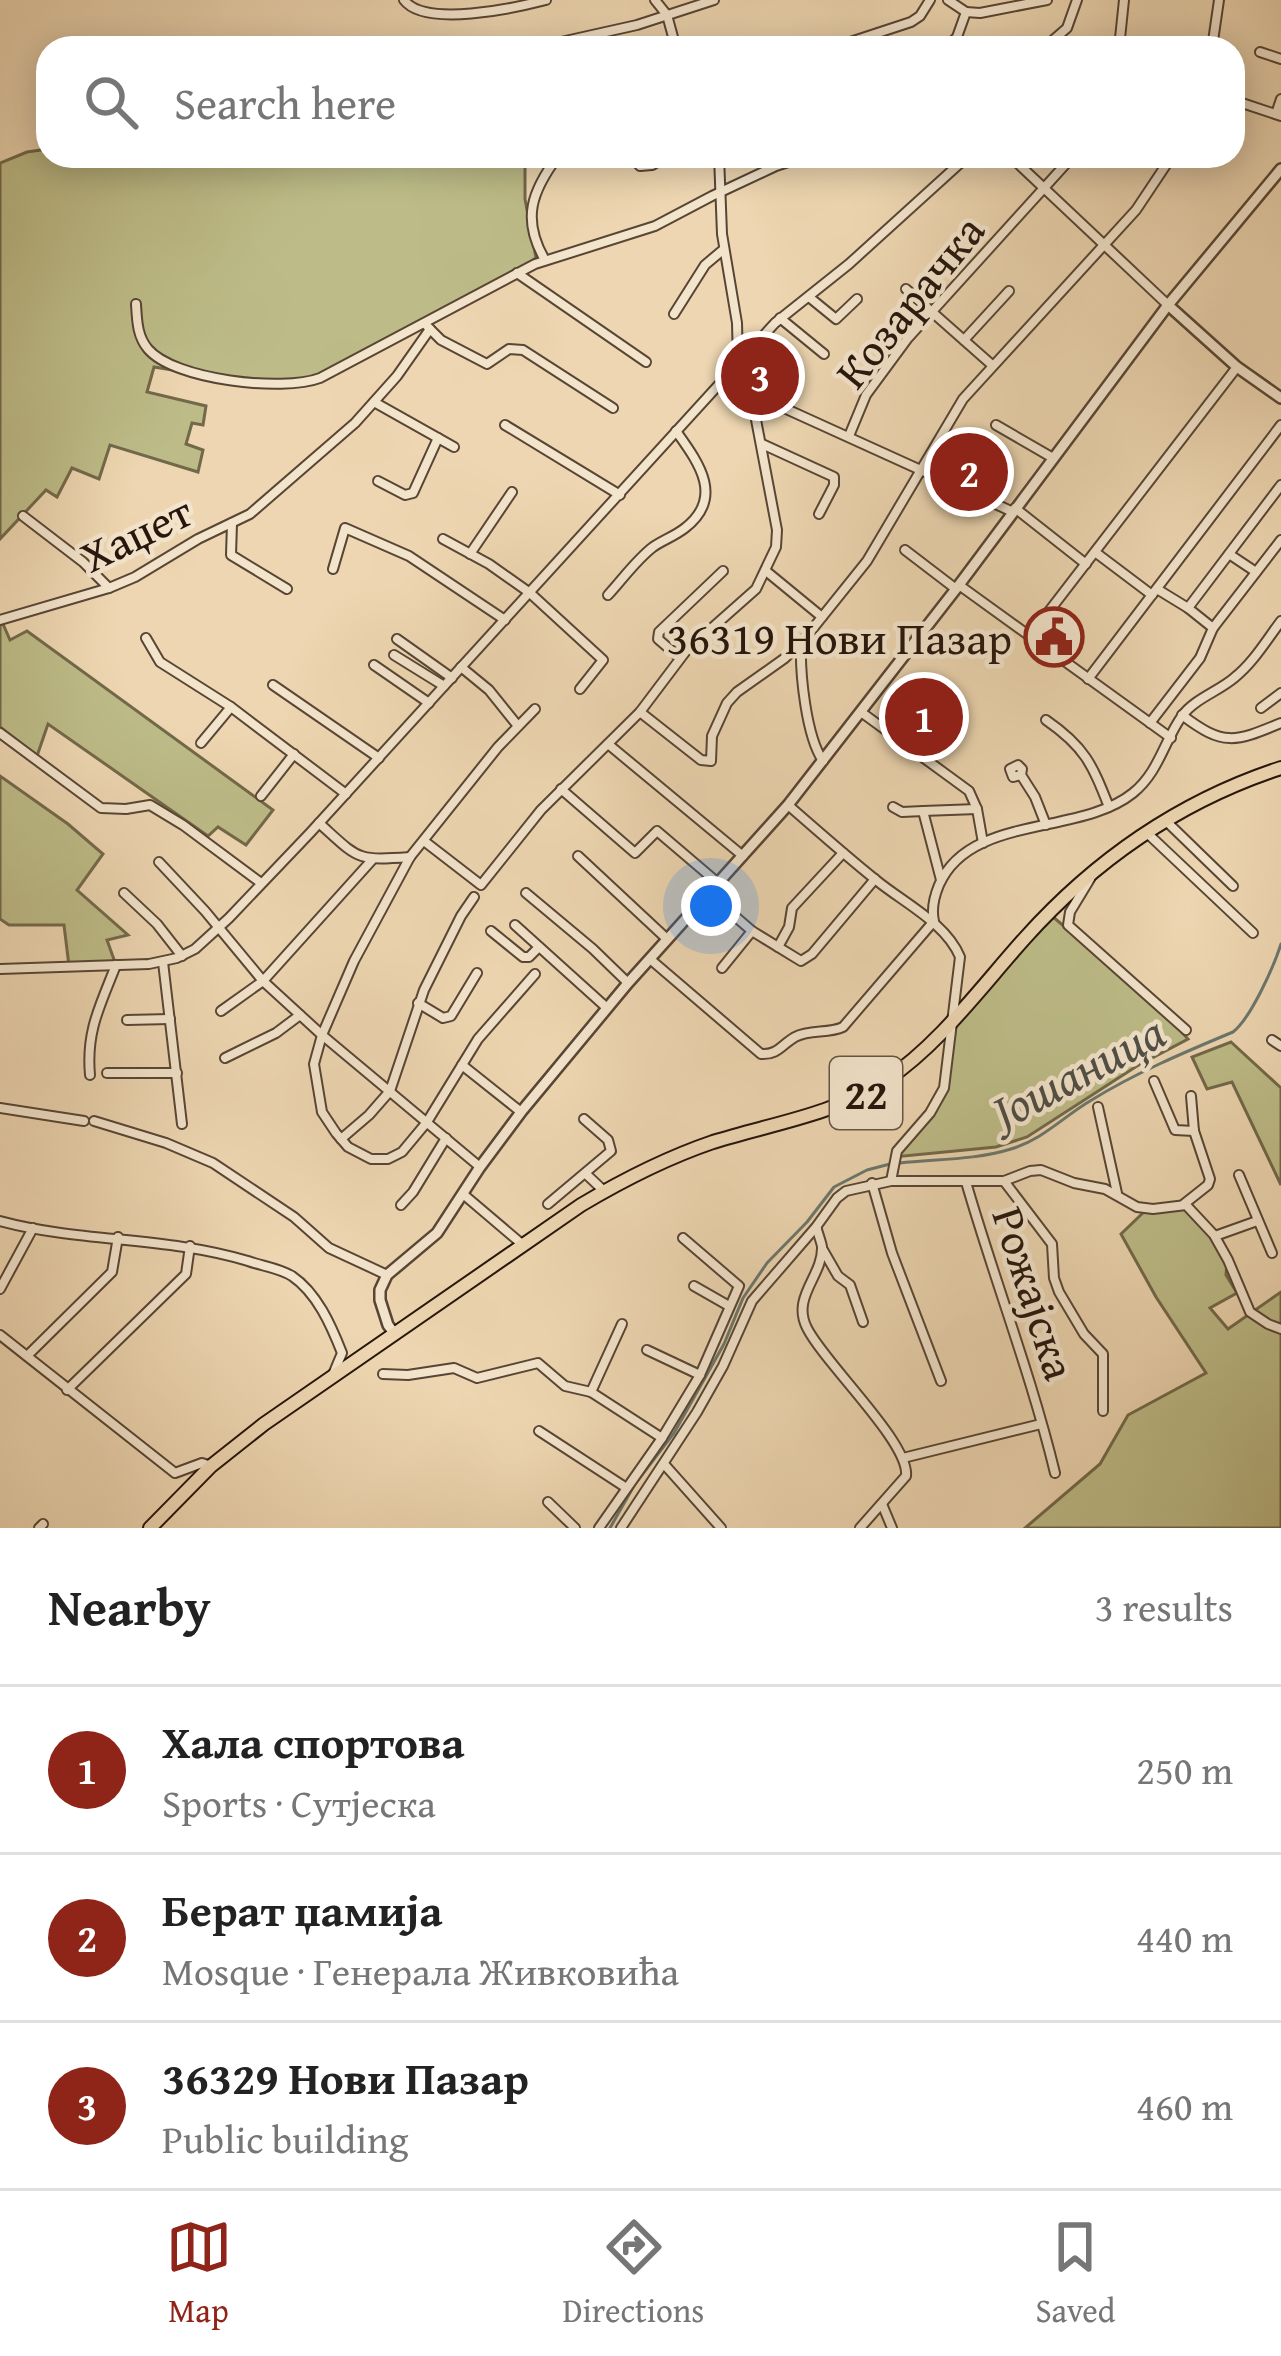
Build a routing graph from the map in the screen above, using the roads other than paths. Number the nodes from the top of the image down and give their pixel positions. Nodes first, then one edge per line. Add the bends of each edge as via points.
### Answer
1 (404, 0) edge
2 (546, 0) edge
3 (655, 0) edge
4 (714, 0) edge
5 (930, 0) edge
6 (948, 0) edge
7 (993, 0) edge
8 (1047, 0) edge
9 (1077, 0) edge
10 (1124, 0) edge
11 (1219, 0) edge
12 (990, 11) junction
13 (966, 12) junction
14 (667, 16) junction
15 (584, 36) edge
16 (673, 36) edge
17 (868, 36) edge
18 (957, 36) edge
19 (1058, 36) edge
20 (1120, 36) edge
21 (1214, 36) edge
22 (1259, 52) dead end
23 (1281, 59) edge
24 (1281, 100) edge
25 (1245, 104) edge
26 (1279, 115) edge
27 (550, 168) edge
28 (719, 168) edge
29 (772, 168) edge
30 (955, 168) edge
31 (1024, 168) edge
32 (1063, 168) edge
33 (1165, 168) edge
34 (1281, 169) edge
35 (1046, 188) junction
36 (721, 192) junction
37 (1103, 245) junction
38 (724, 249) junction
39 (544, 260) junction
40 (517, 273) junction
41 (906, 290) dead end
42 (1009, 291) dead end
43 (809, 297) junction
44 (857, 299) dead end
45 (136, 304) dead end
46 (1168, 305) junction
47 (933, 313) junction
48 (674, 314) dead end
49 (780, 318) junction
50 (428, 326) junction
51 (964, 340) junction
52 (824, 354) dead end
53 (646, 362) dead end
54 (737, 362) junction
55 (992, 365) junction
56 (1237, 367) junction
57 (750, 393) junction
58 (1281, 398) edge
59 (374, 402) junction
60 (613, 408) dead end
61 (505, 424) dead end
62 (995, 425) dead end
63 (1281, 425) edge
64 (676, 431) junction
65 (849, 436) junction
66 (438, 438) junction
67 (761, 443) junction
68 (454, 446) dead end
69 (1053, 458) junction
70 (922, 470) junction
71 (378, 481) dead end
72 (1281, 485) edge
73 (512, 492) dead end
74 (620, 494) junction
75 (1277, 499) edge
76 (1014, 510) junction
77 (819, 514) dead end
78 (23, 516) dead end
79 (232, 523) junction
80 (443, 539) dead end
81 (1281, 540) edge
82 (904, 550) dead end
83 (1095, 552) junction
84 (470, 554) junction
85 (1229, 554) junction
86 (1086, 563) junction
87 (333, 569) dead end
88 (723, 571) dead end
89 (766, 571) junction
90 (1256, 572) junction
91 (958, 587) junction
92 (109, 588) junction
93 (287, 589) dead end
94 (1155, 592) junction
95 (530, 593) junction
96 (608, 596) dead end
97 (1189, 608) junction
98 (822, 617) junction
99 (0, 620) edge
100 (505, 620) junction
101 (1281, 622) edge
102 (1213, 628) junction
103 (1030, 637) junction
104 (146, 638) dead end
105 (397, 639) dead end
106 (802, 642) junction
107 (394, 655) dead end
108 (680, 658) junction
109 (374, 665) dead end
110 (461, 667) junction
111 (452, 678) junction
112 (1088, 679) junction
113 (273, 686) dead end
114 (444, 686) junction
115 (580, 689) dead end
116 (1281, 693) edge
117 (429, 703) junction
118 (231, 707) junction
119 (1261, 708) dead end
120 (535, 709) dead end
121 (640, 712) junction
122 (861, 712) junction
123 (1182, 716) junction
124 (1046, 720) dead end
125 (1281, 722) edge
126 (1150, 723) junction
127 (518, 726) junction
128 (4, 736) edge
129 (1171, 738) junction
130 (201, 743) dead end
131 (608, 744) junction
132 (294, 754) junction
133 (379, 758) junction
134 (823, 761) junction
135 (1281, 768) edge
136 (1021, 775) dead end
137 (561, 789) junction
138 (346, 794) junction
139 (261, 796) dead end
140 (788, 805) junction
141 (893, 807) dead end
142 (1109, 807) junction
143 (977, 809) junction
144 (922, 811) junction
145 (1164, 820) junction
146 (320, 823) junction
147 (1046, 824) junction
148 (1146, 832) junction
149 (424, 842) junction
150 (983, 843) junction
151 (843, 853) junction
152 (578, 856) dead end
153 (743, 856) junction
154 (410, 857) junction
155 (371, 860) junction
156 (159, 862) dead end
157 (1096, 868) junction
158 (875, 879) junction
159 (941, 881) junction
160 (261, 883) junction
161 (718, 883) junction
162 (1233, 886) dead end
163 (124, 893) dead end
164 (526, 893) dead end
165 (708, 893) junction
166 (474, 897) dead end
167 (934, 921) junction
168 (515, 925) dead end
169 (219, 928) junction
170 (491, 931) dead end
171 (752, 931) junction
172 (1253, 933) dead end
173 (667, 939) junction
174 (538, 947) junction
175 (778, 947) junction
176 (182, 956) junction
177 (650, 959) junction
178 (163, 962) junction
179 (116, 965) junction
180 (722, 968) dead end
181 (0, 969) edge
182 (477, 973) dead end
183 (535, 974) dead end
184 (263, 981) junction
185 (628, 983) junction
186 (418, 1003) junction
187 (607, 1008) junction
188 (221, 1011) dead end
189 (300, 1015) junction
190 (170, 1019) junction
191 (128, 1020) dead end
192 (953, 1021) junction
193 (1186, 1030) dead end
194 (322, 1035) junction
195 (225, 1058) dead end
196 (461, 1065) junction
197 (177, 1072) junction
198 (107, 1073) dead end
199 (91, 1076) dead end
200 (1154, 1081) dead end
201 (390, 1091) junction
202 (1190, 1096) dead end
203 (1098, 1107) dead end
204 (0, 1108) edge
205 (521, 1112) junction
206 (584, 1119) dead end
207 (427, 1122) junction
208 (182, 1124) dead end
209 (1194, 1131) junction
210 (446, 1138) junction
211 (341, 1139) junction
212 (480, 1167) junction
213 (586, 1174) junction
214 (1240, 1174) dead end
215 (891, 1178) junction
216 (1004, 1181) junction
217 (965, 1182) junction
218 (872, 1184) junction
219 (604, 1191) junction
220 (463, 1194) junction
221 (1118, 1196) junction
222 (548, 1204) dead end
223 (401, 1205) dead end
224 (1183, 1205) junction
225 (0, 1221) edge
226 (1257, 1221) junction
227 (816, 1227) junction
228 (34, 1228) junction
229 (1215, 1236) junction
230 (118, 1238) junction
231 (683, 1238) dead end
232 (523, 1245) junction
233 (190, 1246) junction
234 (822, 1249) junction
235 (1272, 1253) dead end
236 (388, 1275) junction
237 (694, 1286) dead end
238 (0, 1289) edge
239 (729, 1306) junction
240 (863, 1322) dead end
241 (622, 1324) dead end
242 (1281, 1329) edge
243 (394, 1334) junction
244 (0, 1335) edge
245 (647, 1350) dead end
246 (27, 1356) junction
247 (383, 1374) dead end
248 (700, 1375) junction
249 (334, 1378) junction
250 (941, 1381) dead end
251 (67, 1390) junction
252 (591, 1392) junction
253 (1102, 1411) dead end
254 (1041, 1424) junction
255 (539, 1431) dead end
256 (662, 1438) junction
257 (903, 1458) junction
258 (664, 1464) junction
259 (211, 1466) junction
260 (1055, 1473) dead end
261 (625, 1487) junction
262 (548, 1502) dead end
263 (882, 1504) junction
264 (621, 1510) junction
265 (150, 1528) edge
266 (575, 1528) edge
267 (599, 1528) edge
268 (621, 1528) edge
269 (722, 1528) edge
270 (860, 1528) edge
271 (892, 1528) edge

1 - 2 street via 418,11 478,14
3 - 14 street
4 - 14 street
5 - 17 street via 911,22
6 - 13 street
7 - 12 street
8 - 12 street
9 - 19 street
10 - 20 street
11 - 21 street
12 - 13 street
13 - 18 street
14 - 15 street
14 - 16 street
22 - 23 street
24 - 26 street
25 - 26 street
27 - 39 street via 531,205
28 - 36 street
29 - 36 street, Хаџет
30 - 43 street
31 - 35 street
32 - 35 street, Козарачка
33 - 37 street
34 - 46 street
35 - 37 street
35 - 47 street, Козарачка
36 - 38 street
36 - 39 street, Хаџет via 655,226
37 - 46 street
37 - 55 street
38 - 48 street
38 - 54 street
39 - 40 street, Хаџет
40 - 50 street, Хаџет
40 - 53 street
41 - 47 street
42 - 51 street
43 - 44 street via 836,319
43 - 49 street
45 - 50 street, Хаџет via 142,341 163,363 282,386 320,378
46 - 56 street
46 - 69 street
47 - 51 street
47 - 65 street, Козарачка via 877,380
49 - 52 street
49 - 54 street
50 - 59 street, Хаџет
50 - 60 street via 487,364 520,348
51 - 55 street
54 - 57 street
54 - 64 street
55 - 70 street
56 - 58 street
56 - 83 street
57 - 65 street
57 - 67 street
59 - 66 street
59 - 79 street, Хаџет via 277,493
61 - 74 street
62 - 69 street
63 - 94 street
64 - 74 street
64 - 96 street via 699,463 707,488 702,507
65 - 70 street
66 - 68 street
66 - 71 street via 412,493
67 - 77 street via 834,477
67 - 89 street via 778,536
69 - 76 street
70 - 76 street
70 - 98 street
72 - 75 street
73 - 84 street
74 - 95 street
75 - 85 street
76 - 86 street
76 - 91 street
78 - 92 street
79 - 92 street, Хаџет
79 - 93 street, Хаџет via 231,555
80 - 84 street
81 - 90 street
82 - 91 street
83 - 86 street
83 - 94 street
84 - 95 street
85 - 90 street
85 - 97 street
86 - 103 street
87 - 100 street via 345,528 409,556
88 - 108 street via 659,632
89 - 98 street
89 - 108 street
90 - 102 street
91 - 103 street
91 - 122 street
92 - 99 street, Хаџет
94 - 97 street
94 - 112 street
95 - 100 street
95 - 115 street via 603,660
97 - 102 street
98 - 106 street
100 - 110 street
101 - 123 street via 1241,673
102 - 126 street
103 - 112 street
104 - 118 street via 160,662
105 - 111 street
106 - 121 street via 727,703 709,763
106 - 134 street
107 - 114 street
108 - 121 street
109 - 117 street
110 - 111 street
110 - 127 street
111 - 114 street
112 - 126 street
113 - 133 street
114 - 117 street
116 - 119 street
117 - 133 street
118 - 130 street
118 - 132 street
120 - 127 street
121 - 131 street
122 - 134 street
122 - 143 street via 962,784
123 - 125 street via 1234,740
123 - 129 street
124 - 142 street via 1079,745
126 - 129 street
127 - 149 street
128 - 160 street via 101,808 150,805
129 - 142 street via 1142,784
131 - 137 street
131 - 153 street
132 - 138 street
132 - 139 street
133 - 138 street
134 - 140 street
135 - 145 main road, 22
136 - 147 street
137 - 149 street via 481,885
137 - 161 street via 635,854 657,831
138 - 146 street
140 - 151 street
140 - 153 street
141 - 144 street
142 - 147 street
143 - 144 street
143 - 150 street
144 - 159 street
145 - 148 main road, 22
145 - 162 street
146 - 155 street
146 - 160 street
147 - 150 street
148 - 157 main road, 22
148 - 172 street
149 - 154 street
150 - 159 street
151 - 158 street
151 - 175 street via 792,908
152 - 173 street
153 - 161 street
154 - 155 street
154 - 194 street
155 - 184 street
156 - 169 street
157 - 192 main road, 22
157 - 193 street via 1068,925
158 - 167 street
158 - 175 street via 804,961
159 - 167 street
160 - 169 street
161 - 165 street
163 - 176 street
164 - 185 street
165 - 171 street
165 - 173 street
166 - 186 street
167 - 177 street via 849,1023 800,1034 769,1055
167 - 192 street via 960,957
168 - 174 street
169 - 176 street
169 - 184 street
170 - 174 street via 523,957
171 - 175 street
171 - 180 street
173 - 177 street
174 - 187 street
176 - 178 street
177 - 185 street
178 - 179 street
178 - 190 street
179 - 181 street
179 - 199 street via 89,1034
182 - 186 street via 451,1016
183 - 196 street
184 - 188 street
184 - 189 street
185 - 187 street
186 - 201 street
187 - 205 street
189 - 194 street
189 - 195 street
190 - 191 street
190 - 197 street
192 - 215 street via 941,1096 894,1157
192 - 219 main road, 22 via 864,1094 686,1152
194 - 201 street
194 - 211 street via 317,1094
196 - 205 street
196 - 207 street
197 - 198 street
197 - 208 street
200 - 209 street via 1175,1130
201 - 207 street
201 - 211 street
202 - 209 street
203 - 221 street
204 - 236 street via 89,1121 185,1148 294,1217 329,1249
205 - 212 street
206 - 213 street via 611,1147
207 - 210 street
207 - 211 street via 388,1159 371,1160
209 - 224 street via 1210,1179
210 - 212 street
210 - 223 street
212 - 220 street
213 - 219 street
213 - 222 street
214 - 226 street
215 - 217 street, Рожајска
215 - 218 street, Рожајска
216 - 217 street, Рожајска
216 - 221 street, Рожајска via 1041,1170
216 - 253 street via 1052,1244 1059,1292 1103,1354
217 - 254 street, Рожајска
218 - 227 street, Рожајска via 836,1198
218 - 250 street
219 - 232 main road, 22
220 - 232 street
220 - 236 street via 437,1233
221 - 224 street, Рожајска via 1146,1209
224 - 229 street
225 - 228 street
226 - 229 street
226 - 235 street
227 - 234 street
227 - 258 street via 752,1300
228 - 230 street
228 - 238 street
229 - 242 street via 1250,1312
230 - 233 street
230 - 246 street via 112,1272
231 - 239 street via 739,1286
232 - 243 main road, 22
233 - 249 street via 277,1269 304,1286 341,1349
233 - 251 street via 186,1274
234 - 240 street via 850,1285
234 - 257 street via 803,1298 804,1321
236 - 243 street via 380,1300
237 - 239 street
239 - 248 street
241 - 252 street
243 - 249 main road, 22
244 - 246 street
245 - 248 street
246 - 251 street
247 - 252 street via 454,1368 477,1378 538,1363 565,1386
248 - 256 street
249 - 259 main road, 22
251 - 259 street via 175,1473
252 - 256 street
254 - 257 street, Рожајска
254 - 260 street, Рожајска
255 - 261 street
256 - 261 street
257 - 263 street via 907,1474
258 - 264 street
258 - 269 street
259 - 265 main road, 22
261 - 264 street
262 - 266 street
263 - 270 street
263 - 271 street
264 - 267 street
264 - 268 street

